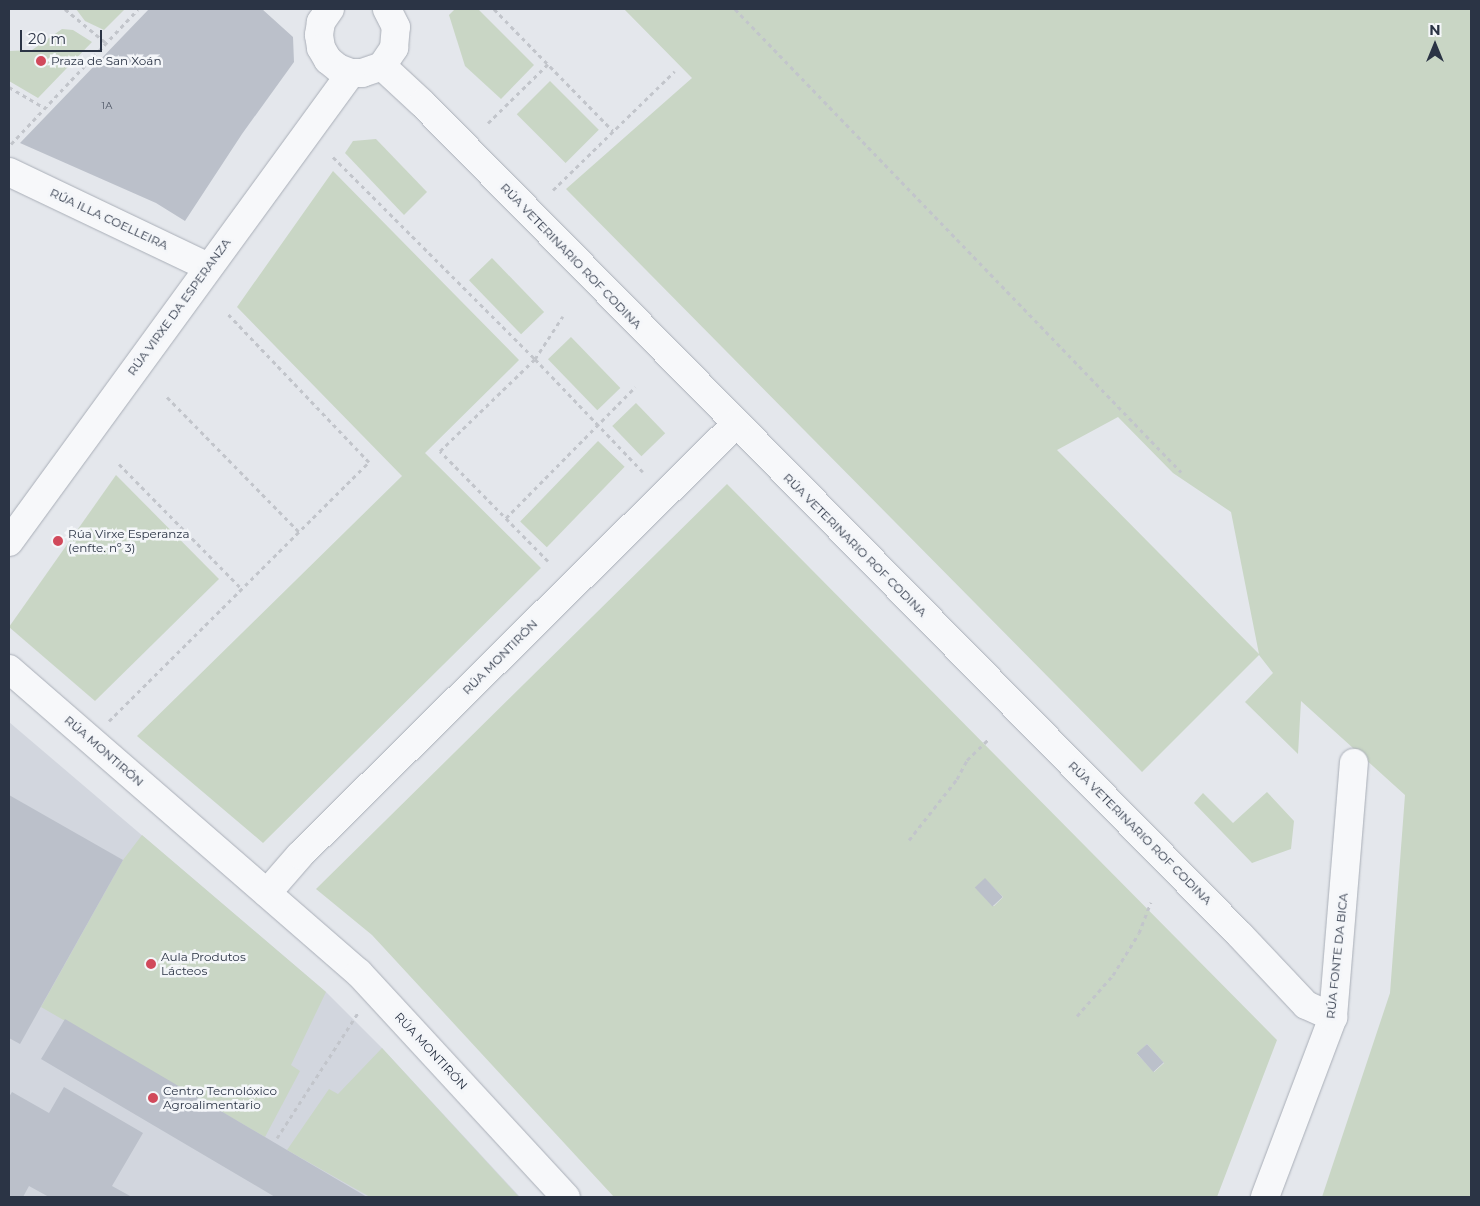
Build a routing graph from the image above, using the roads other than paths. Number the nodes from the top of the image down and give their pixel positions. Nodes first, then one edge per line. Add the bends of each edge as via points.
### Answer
1 (328, 9) edge
2 (386, 9) edge
3 (382, 66) junction
4 (350, 73) junction
5 (9, 172) edge
6 (208, 267) junction
7 (736, 424) junction
8 (9, 542) edge
9 (9, 668) edge
10 (1354, 763) dead end
11 (267, 892) junction
12 (1333, 1017) junction
13 (566, 1197) edge
14 (1265, 1197) edge

1 - 4 street via 321,22 321,48 328,60
2 - 3 street via 396,27 397,38
3 - 4 street via 372,71
3 - 7 street, RÚA VETERINARIO ROF CODINA
4 - 6 street, RÚA VIRXE DA ESPERANZA
5 - 6 street, RÚA ILLA COELLEIRA
6 - 8 street, RÚA VIRXE DA ESPERANZA
7 - 11 street, RÚA MONTIRÓN via 307,848
7 - 12 street, RÚA VETERINARIO ROF CODINA via 1306,1005
9 - 11 street, RÚA MONTIRÓN
10 - 12 street, RÚA FONTE DA BICA
11 - 13 street, RÚA MONTIRÓN via 359,973
12 - 14 street, RÚA FONTE DA BICA

